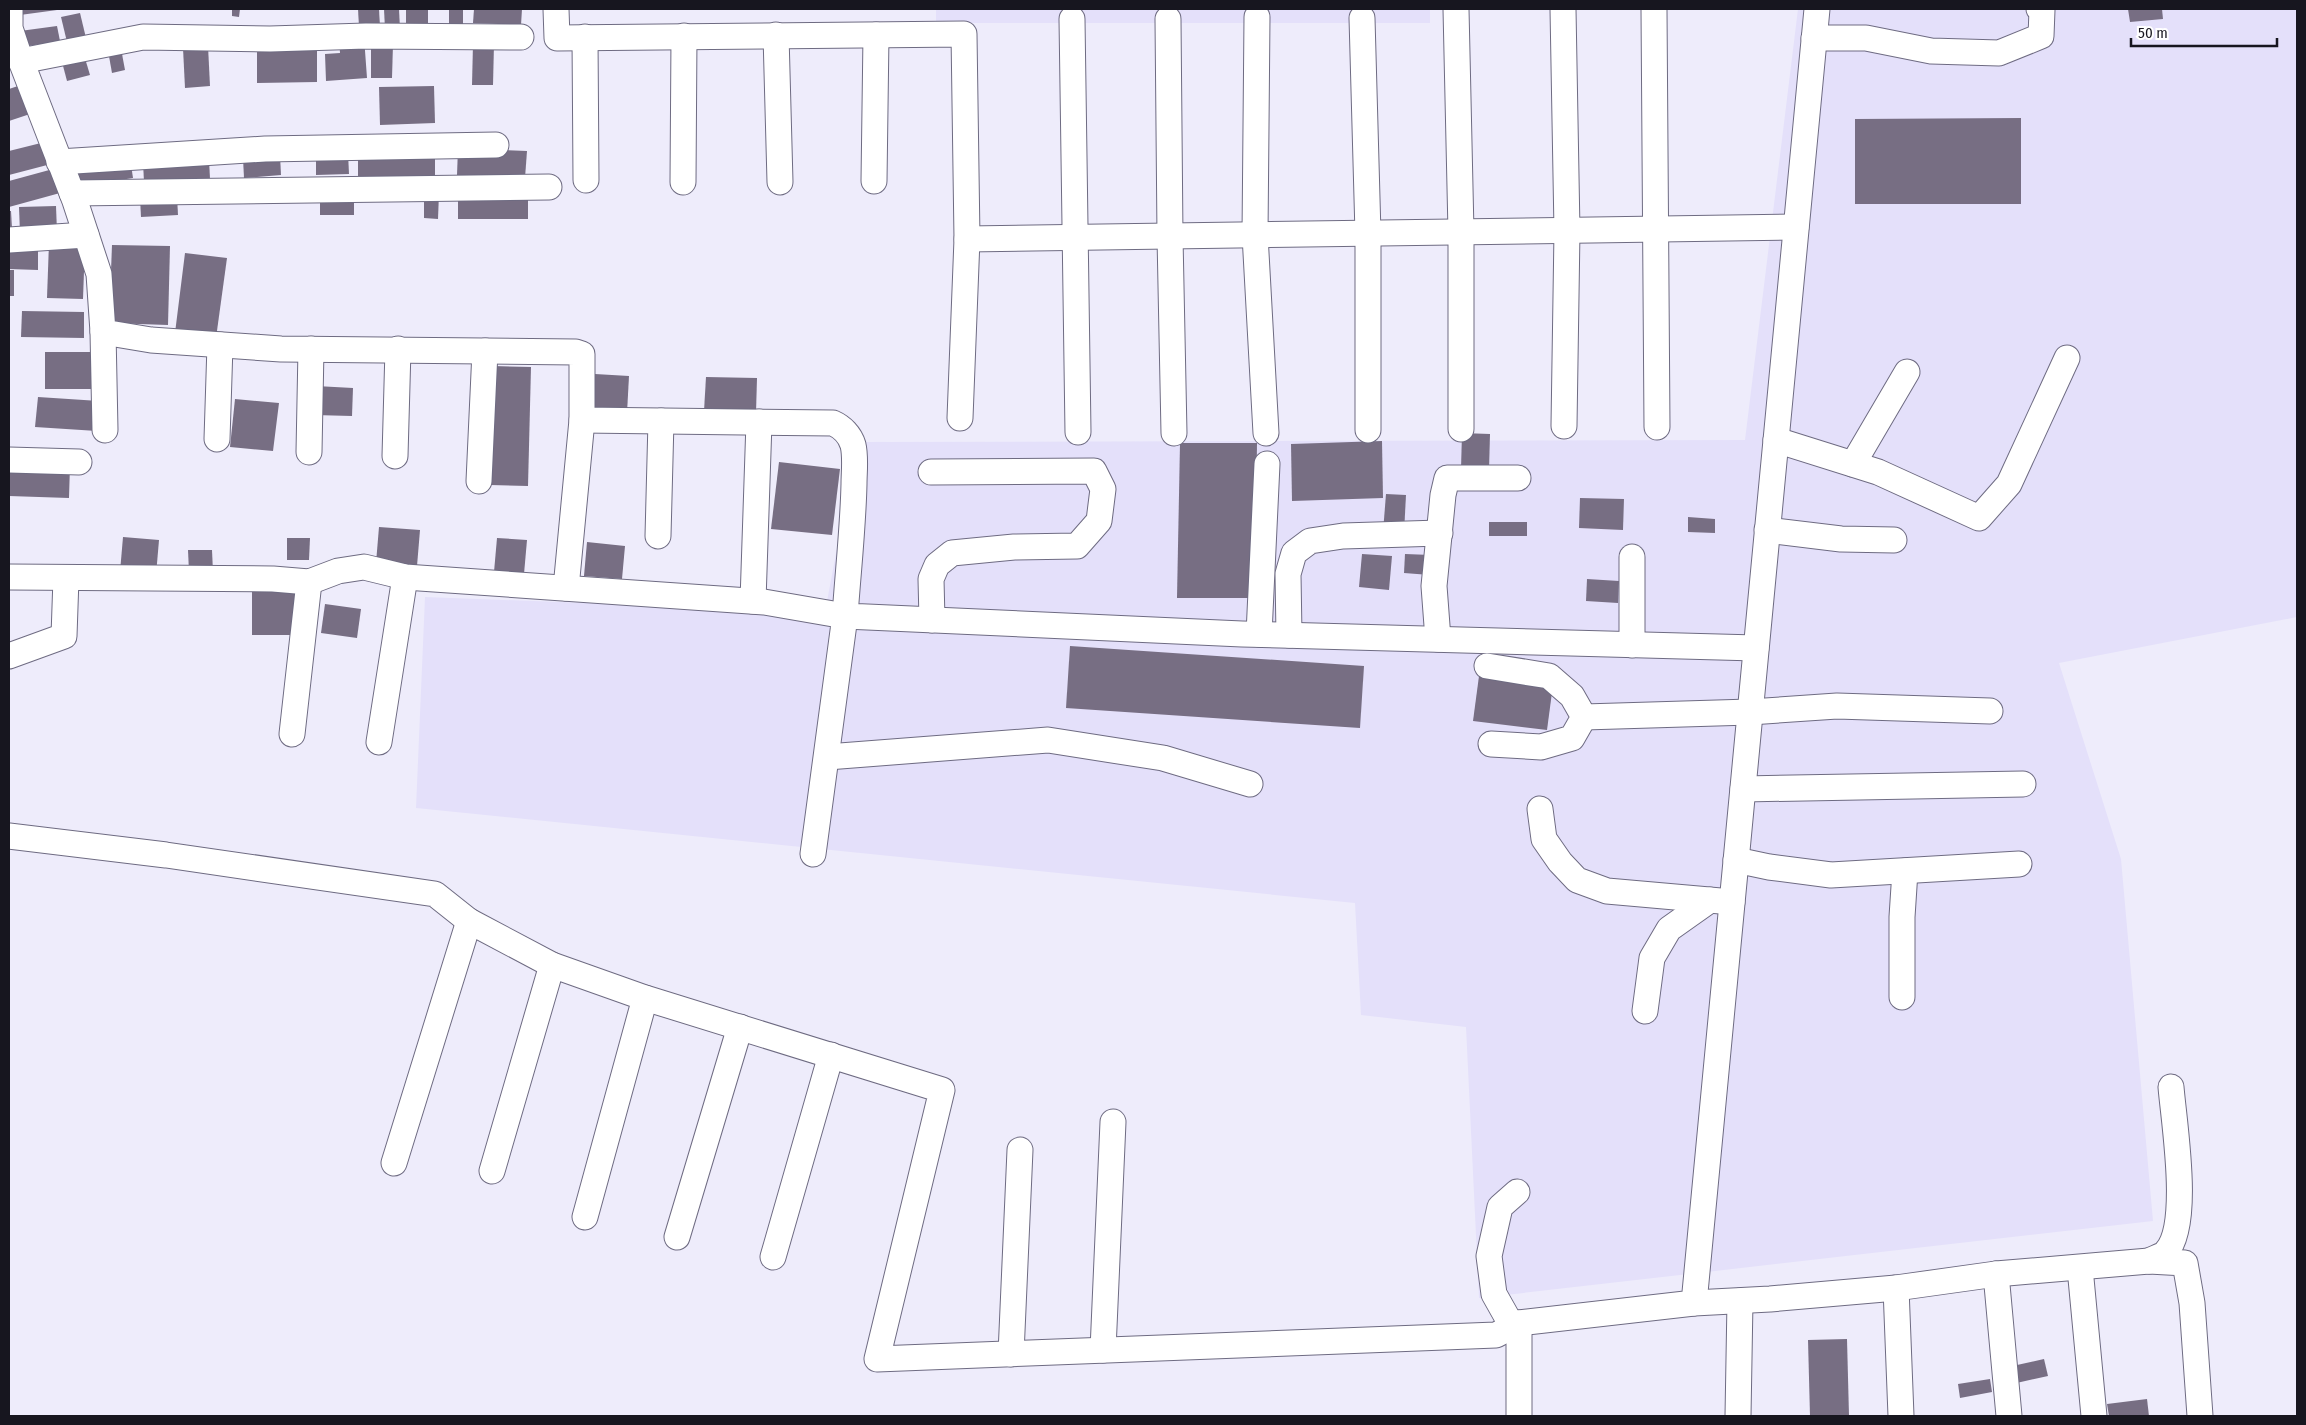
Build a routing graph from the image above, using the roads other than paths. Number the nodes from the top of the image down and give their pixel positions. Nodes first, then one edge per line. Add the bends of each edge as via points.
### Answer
1 (10, 9) edge
2 (556, 9) edge
3 (1456, 9) edge
4 (1563, 9) edge
5 (1654, 9) edge
6 (1817, 9) edge
7 (2039, 9) edge
8 (1257, 17) dead end
9 (1362, 18) dead end
10 (1072, 19) dead end
11 (1168, 19) dead end
12 (776, 35) junction
13 (876, 35) junction
14 (684, 36) junction
15 (520, 37) dead end
16 (585, 37) junction
17 (1814, 38) junction
18 (21, 61) junction
19 (496, 145) dead end
20 (59, 162) junction
21 (586, 180) dead end
22 (683, 182) dead end
23 (780, 182) dead end
24 (874, 182) dead end
25 (549, 187) dead end
26 (72, 193) junction
27 (1796, 227) junction
28 (1655, 229) junction
29 (1568, 230) junction
30 (1461, 232) junction
31 (1368, 234) junction
32 (86, 235) junction
33 (1255, 235) junction
34 (1170, 236) junction
35 (1075, 238) junction
36 (967, 239) junction
37 (9, 240) edge
38 (103, 332) junction
39 (220, 345) junction
40 (311, 349) junction
41 (398, 349) junction
42 (484, 351) junction
43 (2067, 358) dead end
44 (1906, 372) dead end
45 (960, 418) dead end
46 (582, 420) junction
47 (661, 421) junction
48 (759, 422) junction
49 (1564, 426) dead end
50 (1657, 427) dead end
51 (105, 430) dead end
52 (1368, 430) dead end
53 (1461, 430) dead end
54 (1078, 432) dead end
55 (1266, 433) dead end
56 (1174, 434) dead end
57 (217, 439) dead end
58 (1776, 440) junction
59 (309, 452) dead end
60 (395, 456) dead end
61 (9, 460) edge
62 (79, 462) dead end
63 (1267, 464) dead end
64 (1853, 464) junction
65 (931, 472) dead end
66 (1518, 478) dead end
67 (479, 481) dead end
68 (1767, 530) junction
69 (1440, 534) junction
70 (658, 536) dead end
71 (1894, 540) dead end
72 (1632, 557) dead end
73 (405, 576) junction
74 (9, 577) edge
75 (66, 578) junction
76 (309, 582) junction
77 (566, 588) junction
78 (753, 601) junction
79 (845, 616) junction
80 (932, 620) junction
81 (1259, 634) junction
82 (1289, 635) junction
83 (1438, 639) junction
84 (1632, 645) junction
85 (1756, 648) junction
86 (9, 656) edge
87 (1487, 666) dead end
88 (1990, 711) dead end
89 (1750, 712) junction
90 (1584, 717) junction
91 (292, 734) dead end
92 (379, 742) dead end
93 (1491, 744) dead end
94 (826, 757) junction
95 (1250, 784) dead end
96 (2023, 784) dead end
97 (1743, 789) junction
98 (1540, 809) dead end
99 (9, 836) edge
100 (813, 854) dead end
101 (1736, 860) junction
102 (2019, 864) dead end
103 (1905, 871) junction
104 (1721, 901) junction
105 (469, 921) junction
106 (552, 965) junction
107 (1902, 997) dead end
108 (645, 998) junction
109 (1645, 1011) dead end
110 (740, 1027) junction
111 (831, 1055) junction
112 (2170, 1087) dead end
113 (1113, 1122) dead end
114 (1020, 1150) dead end
115 (394, 1163) dead end
116 (492, 1171) dead end
117 (1518, 1192) dead end
118 (584, 1217) dead end
119 (677, 1237) dead end
120 (773, 1257) dead end
121 (2149, 1261) junction
122 (2080, 1268) junction
123 (1996, 1274) junction
124 (1896, 1288) junction
125 (1740, 1300) junction
126 (1694, 1303) junction
127 (1516, 1324) junction
128 (1103, 1350) junction
129 (1011, 1354) junction
130 (1519, 1416) edge
131 (1738, 1416) edge
132 (1901, 1416) edge
133 (2009, 1416) edge
134 (2094, 1416) edge
135 (2200, 1416) edge

1 - 18 street via 10,28
2 - 16 street via 557,38
3 - 30 street
4 - 29 street
5 - 28 street
6 - 17 street
7 - 17 street via 2042,10 2041,36 1999,53 1931,50 1866,38
8 - 33 street
9 - 31 street
10 - 35 street
11 - 34 street
12 - 13 street
12 - 14 street
12 - 23 street
13 - 24 street
13 - 36 street via 964,34
14 - 16 street
14 - 22 street
15 - 18 street via 143,37
16 - 21 street
17 - 27 street
18 - 20 street
19 - 20 street via 264,149
20 - 26 street
25 - 26 street
26 - 32 street
27 - 28 street
27 - 58 street
28 - 29 street
28 - 50 street
29 - 30 street
29 - 49 street
30 - 31 street
30 - 53 street
31 - 33 street
31 - 52 street
32 - 37 street
32 - 38 street via 99,274
33 - 34 street
33 - 55 street
34 - 35 street
34 - 56 street
35 - 36 street
35 - 54 street
36 - 45 street
38 - 39 street via 151,340
38 - 51 street
39 - 40 street
39 - 57 street
40 - 41 street
40 - 59 street
41 - 42 street
41 - 60 street
42 - 46 street via 582,354
42 - 67 street
43 - 64 street via 2009,484 1979,518
44 - 64 street
46 - 47 street
46 - 77 street
47 - 48 street
47 - 70 street
48 - 78 street
48 - 79 street via 833,423 840,426 853,445 854,500
58 - 64 street
58 - 68 street
61 - 62 street
63 - 81 street
65 - 80 street via 1094,471 1103,489 1099,521 1077,546 1014,547 952,553 937,565 931,579
66 - 69 street via 1447,478
68 - 71 street via 1841,539
68 - 85 street
69 - 82 street via 1343,536 1310,541 1294,553 1288,574
69 - 83 street via 1434,586
72 - 84 street
73 - 76 street via 364,567 338,571
73 - 77 street
73 - 92 street
74 - 75 street
75 - 76 street via 273,578
75 - 86 street via 64,636
76 - 91 street
77 - 78 street
78 - 79 street
79 - 80 street
79 - 94 street
80 - 81 street
81 - 82 street
82 - 83 street
83 - 84 street
84 - 85 street
85 - 89 street
87 - 90 street via 1549,676 1572,696
88 - 89 street via 1837,706
89 - 90 street
89 - 97 street
90 - 93 street via 1572,738 1541,747
94 - 95 street via 1048,740 1162,758
94 - 100 street
96 - 97 street
97 - 101 street
98 - 104 street via 1544,839 1577,880 1607,891
99 - 105 street via 435,894
101 - 103 street via 1831,875
101 - 104 street
102 - 103 street
103 - 107 street
104 - 109 street via 1669,928 1652,958
104 - 126 street
105 - 106 street
105 - 115 street
106 - 108 street
106 - 116 street
108 - 110 street
108 - 118 street
110 - 111 street
110 - 119 street
111 - 120 street
111 - 129 street via 942,1090 877,1359
112 - 121 street via 2180,1195 2178,1228 2166,1252
113 - 128 street
114 - 129 street
117 - 127 street via 1500,1208 1489,1256 1494,1294
121 - 122 street
121 - 135 street via 2185,1263 2192,1303
122 - 123 street
122 - 134 street
123 - 124 street
123 - 133 street
124 - 125 street
124 - 132 street
125 - 126 street
125 - 131 street
126 - 127 street
127 - 128 street via 1496,1335
127 - 130 street
128 - 129 street

